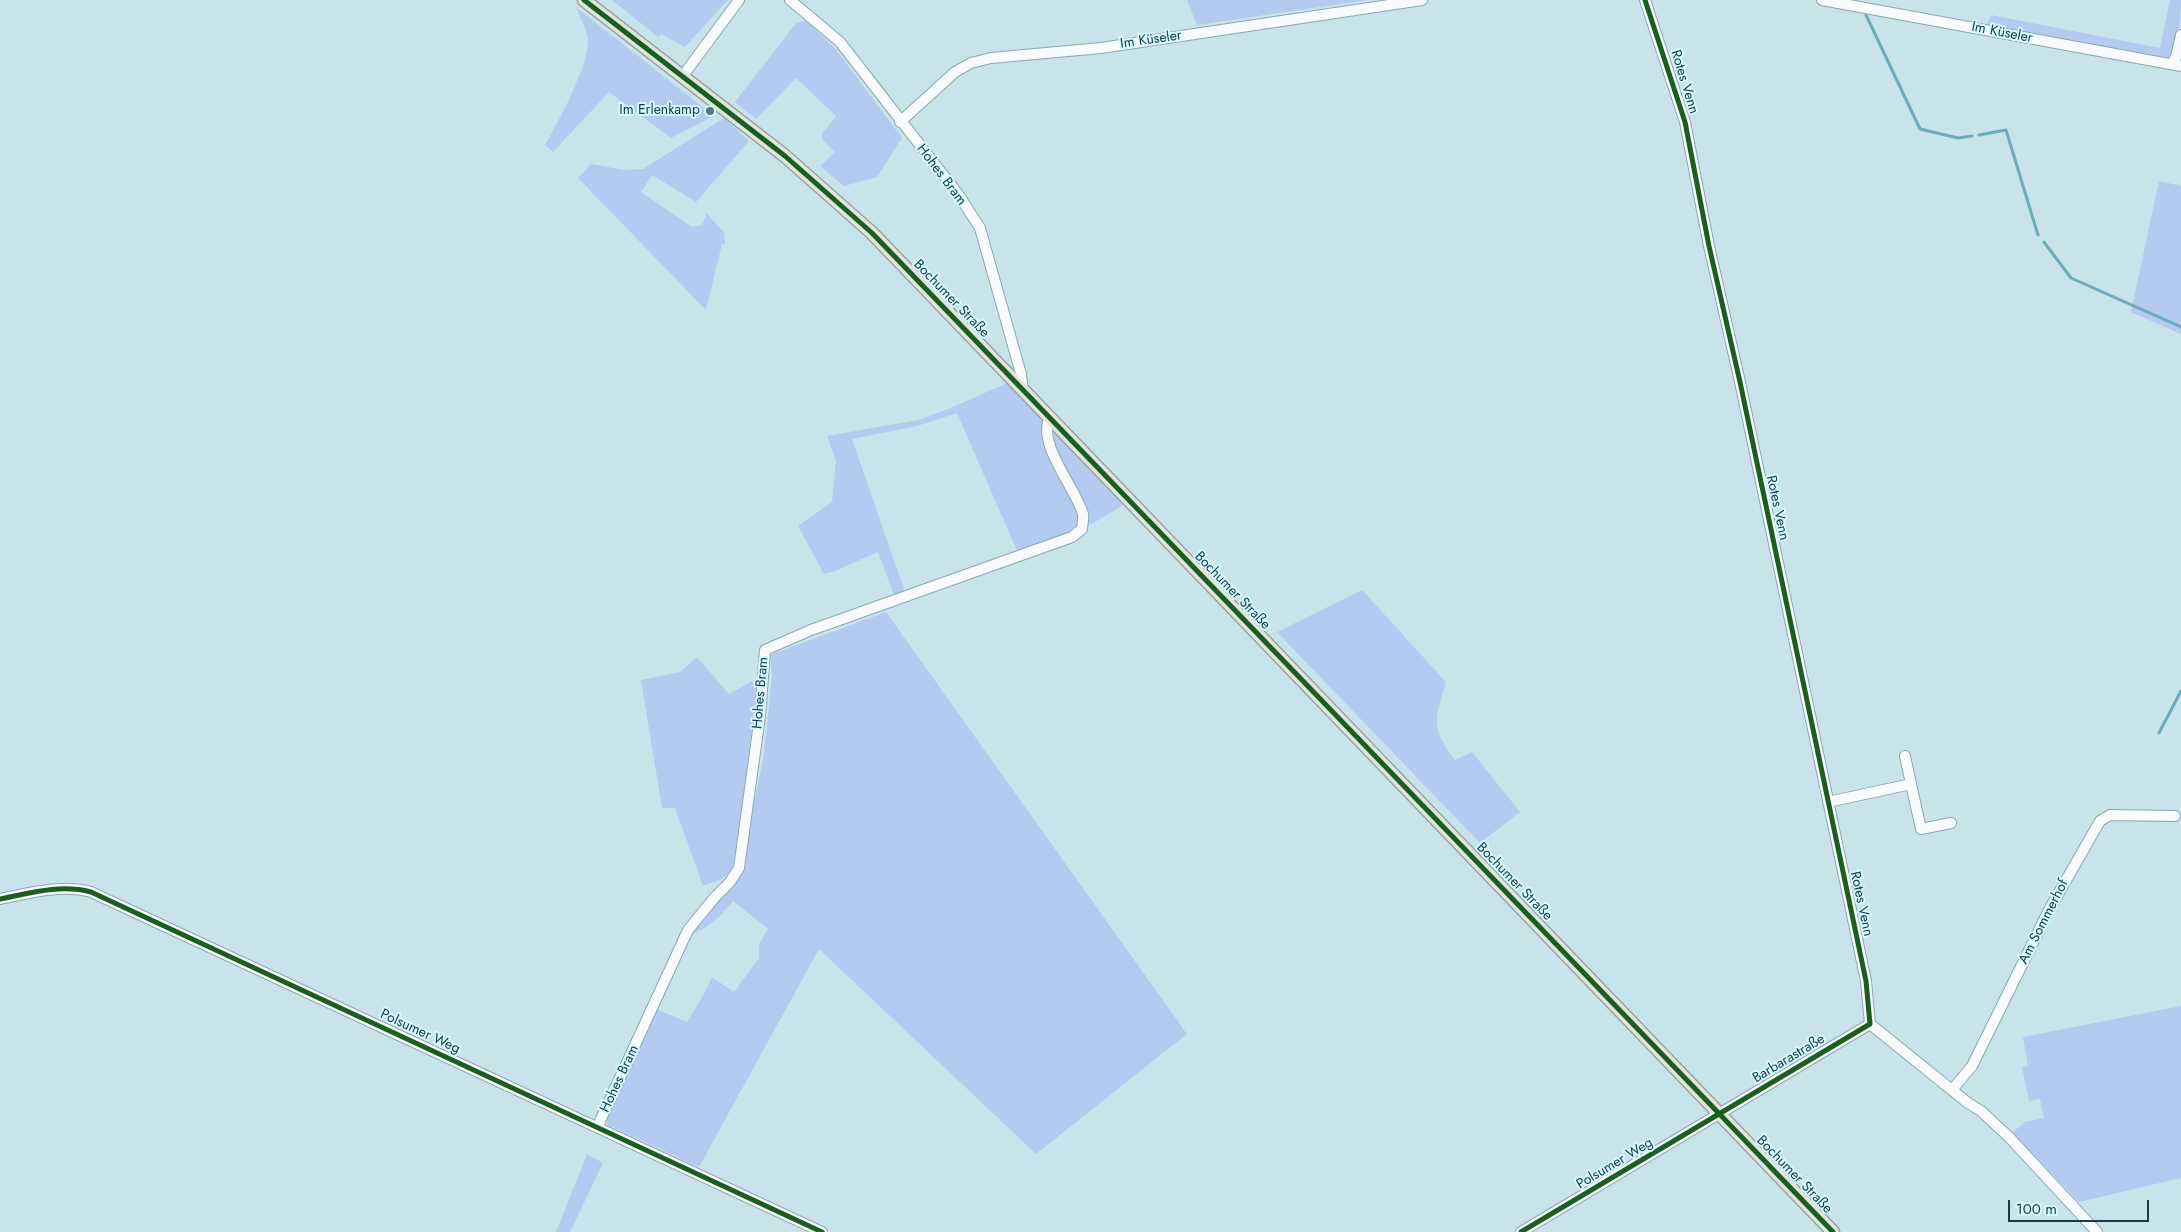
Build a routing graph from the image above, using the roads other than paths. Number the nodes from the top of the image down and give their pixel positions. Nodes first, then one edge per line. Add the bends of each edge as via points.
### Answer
1 (584, 0) edge
2 (739, 0) edge
3 (790, 0) edge
4 (1422, 0) edge
5 (1645, 0) edge
6 (1822, 0) edge
7 (2181, 35) edge
8 (2177, 65) edge
9 (682, 76) junction
10 (900, 122) junction
11 (1023, 390) junction
12 (1050, 417) junction
13 (1905, 756) dead end
14 (1911, 784) junction
15 (1828, 802) junction
16 (2176, 816) dead end
17 (1951, 823) dead end
18 (0, 899) edge
19 (1870, 1024) junction
20 (1952, 1090) junction
21 (1720, 1114) junction
22 (599, 1128) junction
23 (822, 1232) edge
24 (1521, 1232) edge
25 (1833, 1232) edge
26 (2097, 1232) edge

1 - 9 main road, Bochumer Straße
2 - 9 street
3 - 10 street, Hohes Bram via 840,42
4 - 10 street, Im Küseler via 1093,49 991,58 955,72
5 - 15 street, Rotes Venn via 1685,122
6 - 8 street, Im Küseler
7 - 8 street
9 - 11 main road, Bochumer Straße via 785,156 872,233
10 - 11 street, Hohes Bram via 958,194 980,228
11 - 12 main road, Bochumer Straße
12 - 21 main road, Bochumer Straße
12 - 22 street, Hohes Bram via 1047,423 1052,452 1083,516 1082,530 1072,537 811,630 764,650 760,716 738,868 730,882 688,930
13 - 14 street
14 - 15 street
14 - 17 street via 1921,829
15 - 19 street, Rotes Venn via 1866,981
16 - 20 street, Am Sommerhof via 2110,815 2100,821 2049,910 1972,1066
18 - 22 street, Polsumer Weg via 53,889 91,892
19 - 20 street
19 - 21 street, Barbarastraße
20 - 26 street via 2009,1137
21 - 24 street, Polsumer Weg
21 - 25 main road, Bochumer Straße
22 - 23 street, Polsumer Weg

